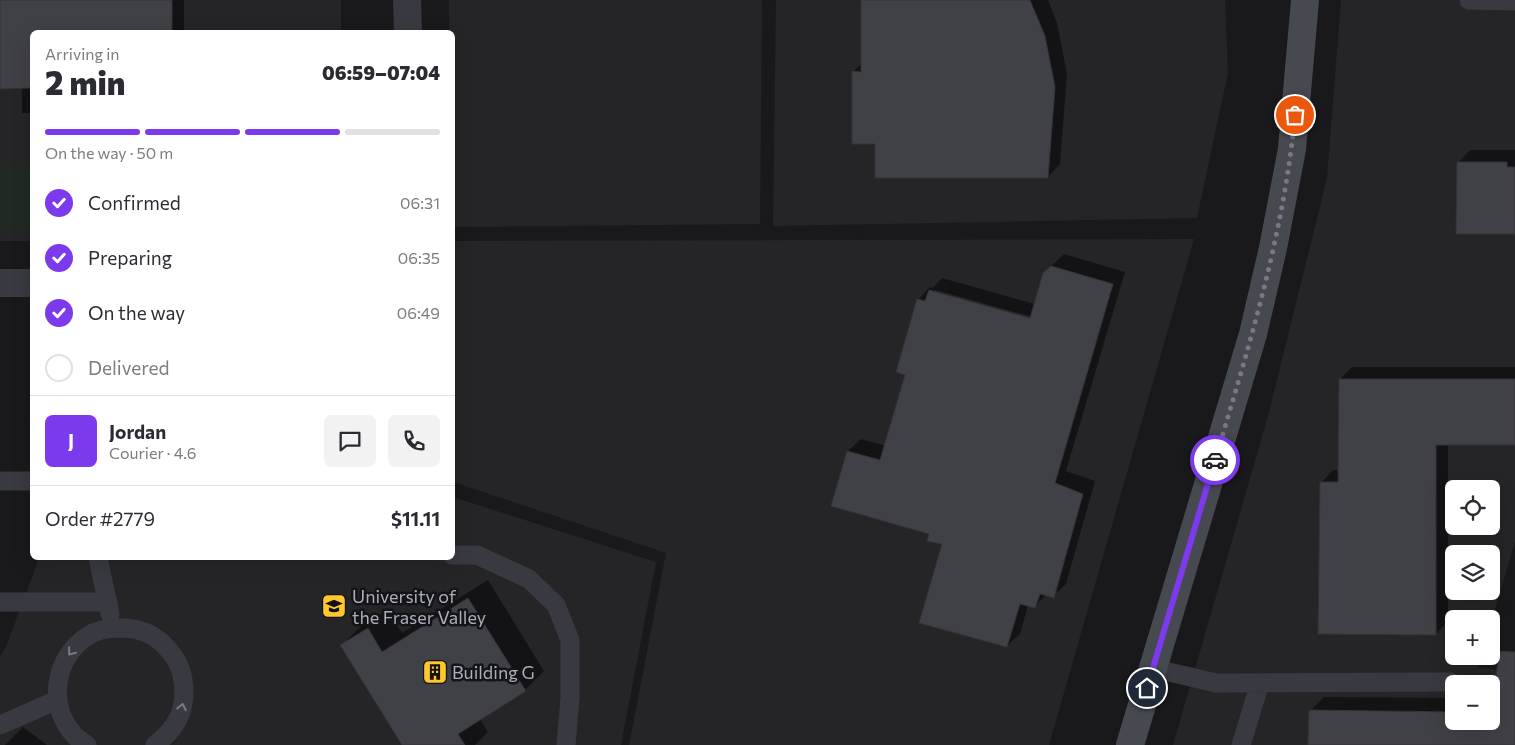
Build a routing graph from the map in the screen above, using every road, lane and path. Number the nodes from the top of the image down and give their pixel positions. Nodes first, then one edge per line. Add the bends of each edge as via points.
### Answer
1 (407, 0) edge
2 (1305, 0) edge
3 (1469, 0) edge
4 (1515, 1) edge
5 (408, 30) edge
6 (30, 283) edge
7 (0, 284) edge
8 (0, 481) edge
9 (30, 481) edge
10 (455, 555) edge
11 (98, 560) edge
12 (0, 602) edge
13 (108, 602) junction
14 (112, 628) junction
15 (1152, 668) junction
16 (1445, 682) edge
17 (1260, 683) junction
18 (57, 700) junction
19 (0, 724) edge
20 (87, 745) edge
21 (155, 745) edge
22 (566, 745) edge
23 (1130, 745) edge
24 (1241, 745) edge

1 - 5 street
2 - 15 main road via 1292,149 1253,334
3 - 4 lane
6 - 7 street
8 - 9 lane
10 - 22 lane via 477,555 529,579 556,605 570,640
11 - 13 lane
12 - 13 lane
13 - 14 lane
14 -> 18 lane via 93,633 76,645 64,661 58,680
21 -> 14 lane via 169,734 181,715 185,693 182,671 172,652 155,637 135,629
15 - 17 lane via 1216,683
15 - 23 main road
16 - 17 lane
17 - 24 lane
18 - 19 lane
18 - 20 lane via 63,719 75,736

